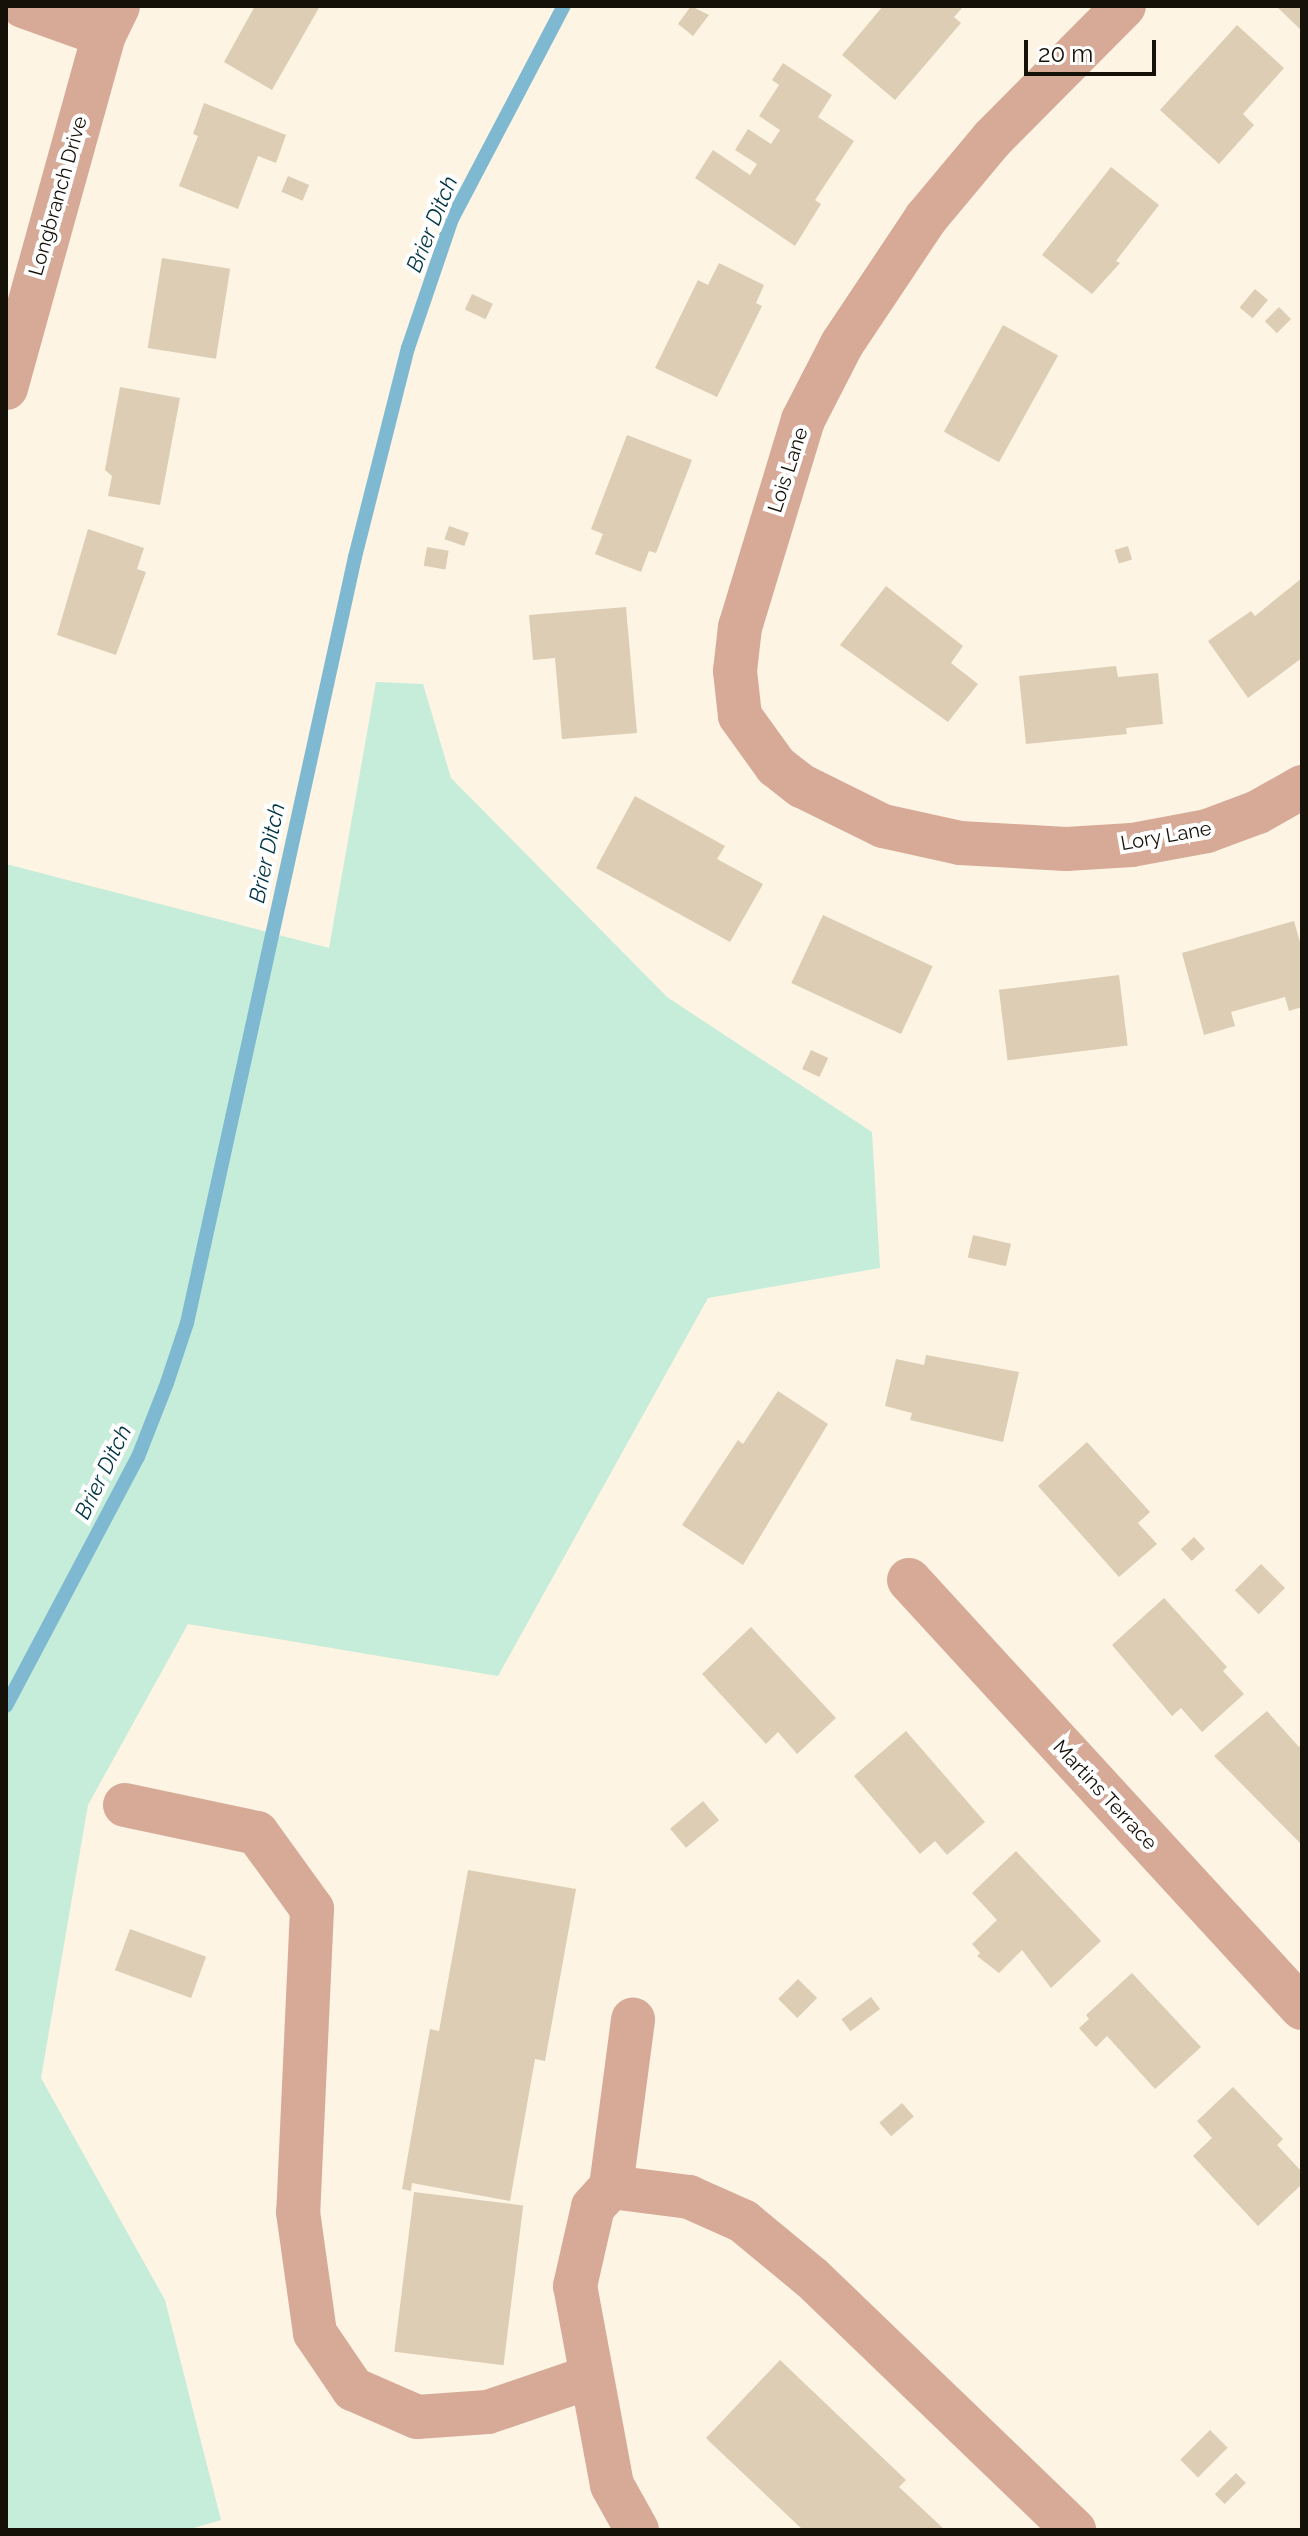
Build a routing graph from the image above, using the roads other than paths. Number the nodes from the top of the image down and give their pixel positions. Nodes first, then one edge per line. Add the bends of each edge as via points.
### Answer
1 (23, 6) edge
2 (1124, 6) edge
3 (111, 20) edge
4 (6, 388) edge
5 (1302, 787) edge
6 (1021, 848) joint
7 (909, 1580) dead end
8 (125, 1805) dead end
9 (1302, 2008) edge
10 (633, 2019) dead end
11 (611, 2187) junction
12 (590, 2377) junction
13 (637, 2530) edge
14 (1074, 2530) edge

1 - 3 street
2 - 6 street, Lois Lane via 992,139 926,218 874,292 803,420 740,627 735,671 740,716 776,766 839,807 883,826 960,843
3 - 4 street, Longbranch Drive
5 - 6 street, Lory Lane via 1258,812 1207,831 1132,845
7 - 9 street, Martins Terrace
8 - 12 street via 257,1833 312,1909 298,2212 315,2333 353,2389 417,2417 488,2412
10 - 11 street
11 - 12 street via 593,2207 575,2286
11 - 14 street via 689,2197 743,2221 812,2278
12 - 13 street via 612,2485

